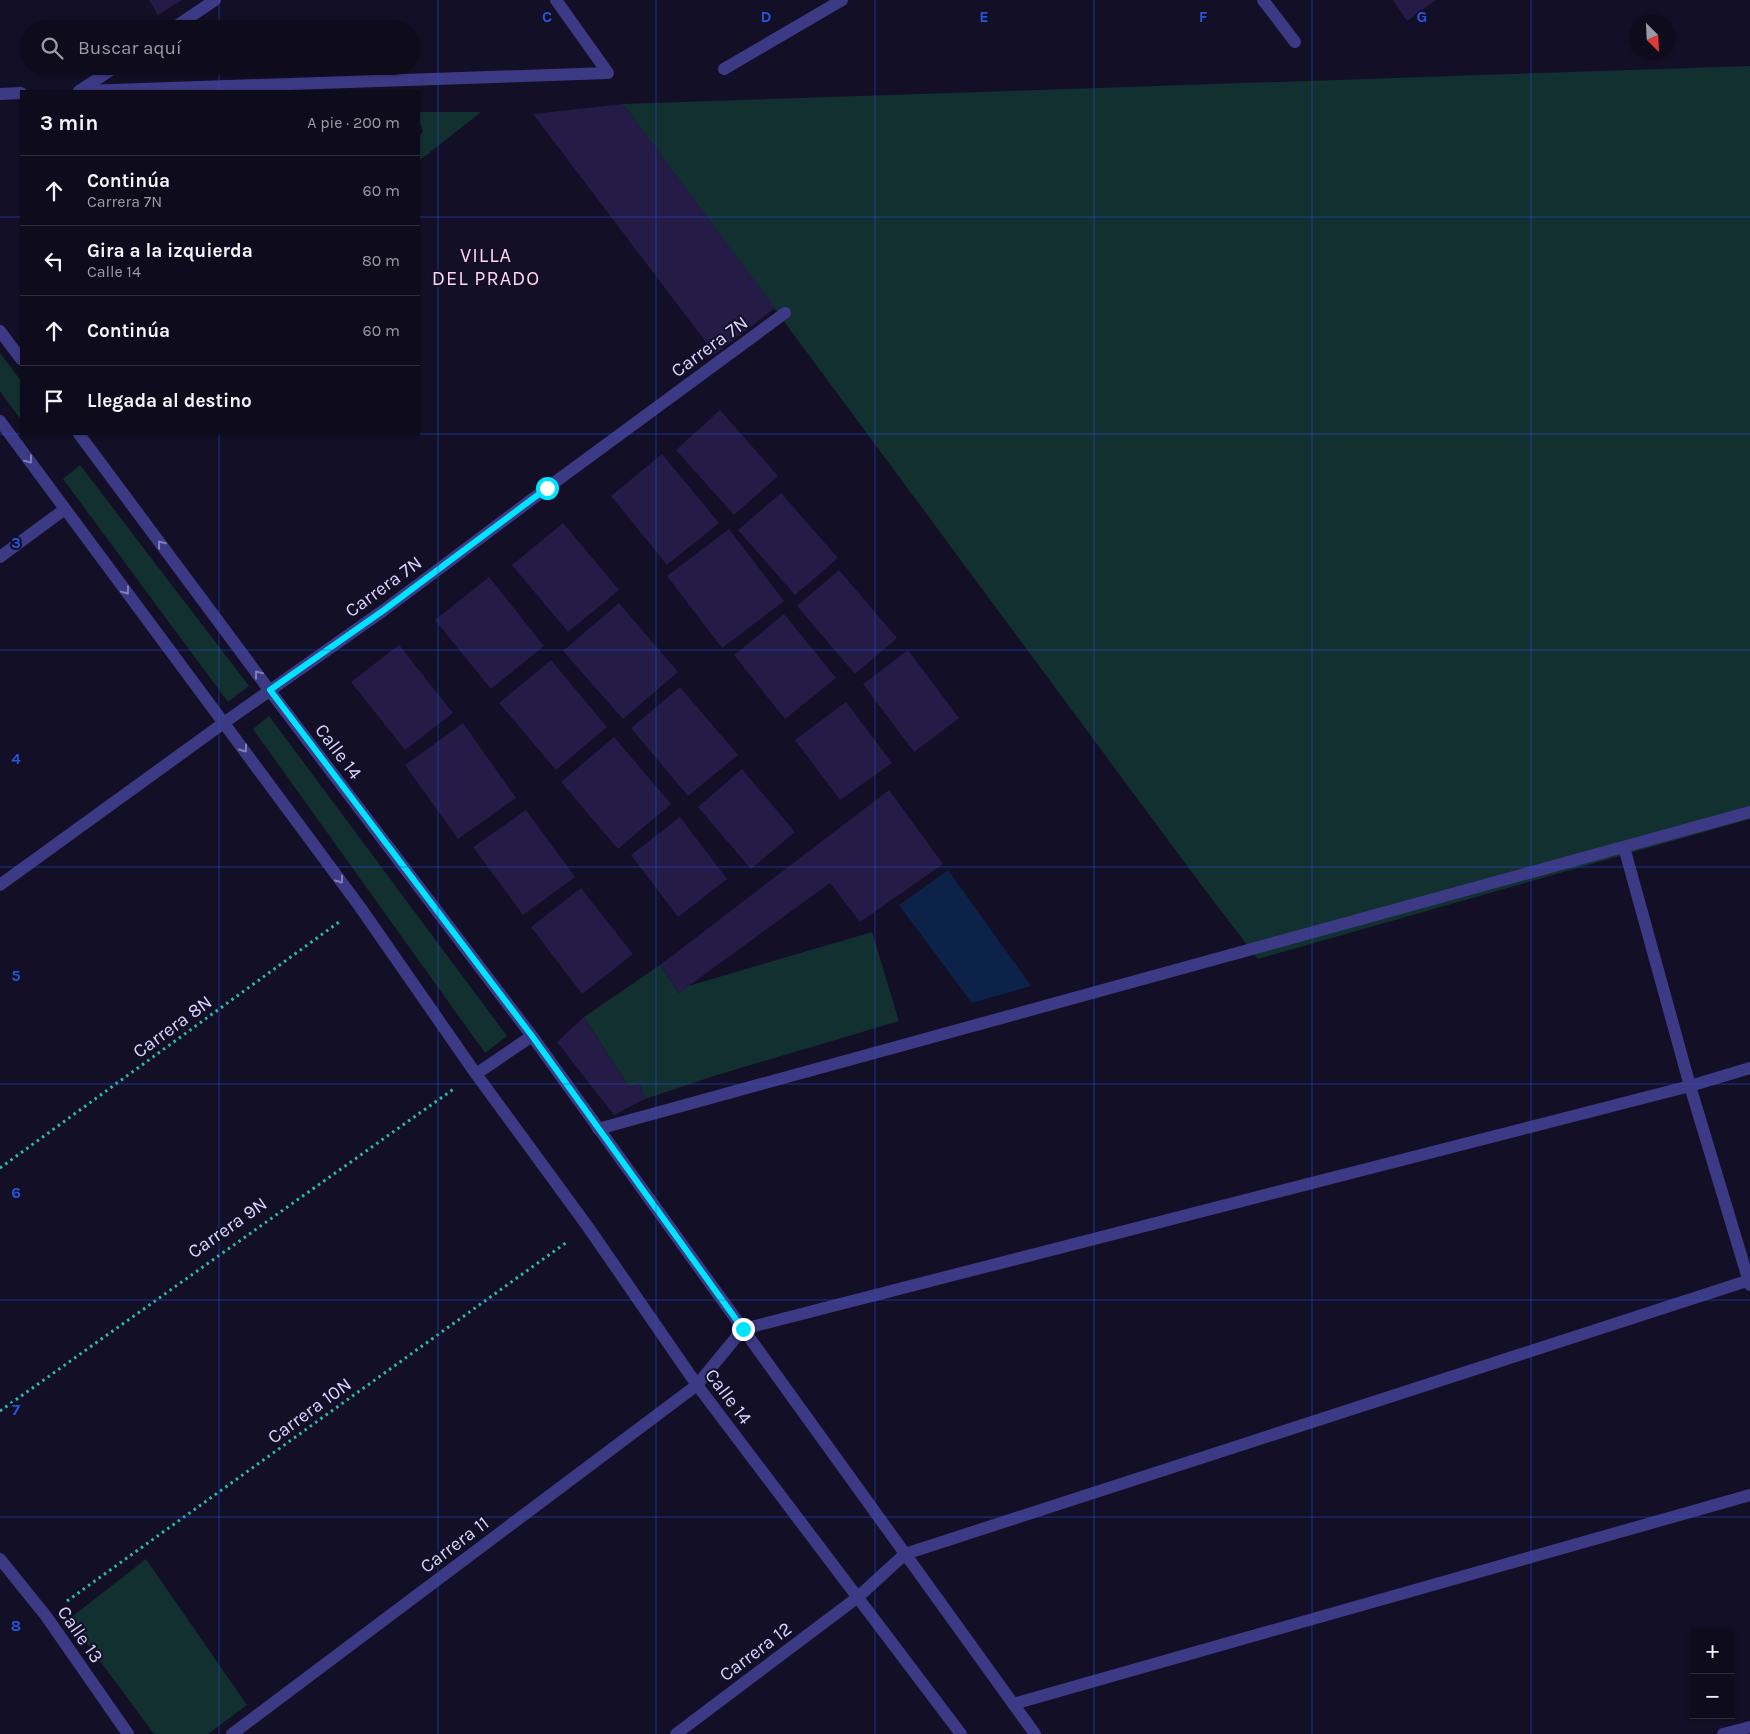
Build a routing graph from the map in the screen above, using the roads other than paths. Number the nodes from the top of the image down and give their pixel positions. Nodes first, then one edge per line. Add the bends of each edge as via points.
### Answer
1 (215, 0) edge
2 (556, 0) edge
3 (842, 0) edge
4 (1263, 0) edge
5 (185, 20) edge
6 (1296, 42) dead end
7 (724, 69) dead end
8 (103, 75) edge
9 (80, 90) edge
10 (114, 90) edge
11 (20, 93) edge
12 (0, 94) edge
13 (785, 314) dead end
14 (0, 331) edge
15 (20, 358) edge
16 (0, 421) edge
17 (80, 435) edge
18 (65, 508) junction
19 (0, 556) edge
20 (270, 690) junction
21 (224, 722) junction
22 (1750, 812) edge
23 (1624, 847) junction
24 (0, 885) edge
25 (532, 1036) junction
26 (1750, 1068) edge
27 (476, 1074) junction
28 (1690, 1086) junction
29 (598, 1129) junction
30 (1750, 1282) edge
31 (743, 1329) junction
32 (697, 1385) junction
33 (1750, 1495) edge
34 (905, 1554) junction
35 (2, 1567) edge
36 (858, 1597) junction
37 (1013, 1704) junction
38 (1750, 1726) edge
39 (128, 1734) edge
40 (232, 1734) edge
41 (676, 1734) edge
42 (962, 1734) edge
43 (1035, 1734) edge
44 (1723, 1734) edge

1 - 5 street
2 - 10 street via 608,73
3 - 7 street
4 - 6 street
8 - 9 street
11 - 12 street
13 - 20 street, Carrera 7N via 384,610
14 - 15 street
16 -> 18 street, Calle 14
20 -> 17 street, Calle 14
18 - 19 street
18 -> 21 street, Calle 14
20 - 21 street, Carrera 7N
20 - 25 street, Calle 14
21 - 24 street, Carrera 7N
21 -> 27 street, Calle 14 via 360,907
22 - 23 street
23 - 28 street
23 - 29 street
25 - 27 street
25 - 29 street, Calle 14
26 - 28 street
27 - 32 street, Calle 14 via 588,1227
28 - 30 street
28 - 31 street
29 - 31 street, Calle 14
30 - 34 street
31 - 32 street, Carrera 11
31 - 34 street, Calle 14
32 - 36 street, Calle 14
32 - 40 street, Carrera 11
33 - 37 street
34 - 36 street, Carrera 12
34 - 37 street, Calle 14
35 - 39 street, Calle 13 via 46,1616
36 - 41 street, Carrera 12
36 - 42 street, Calle 14
37 - 43 street, Calle 14
38 - 44 street

